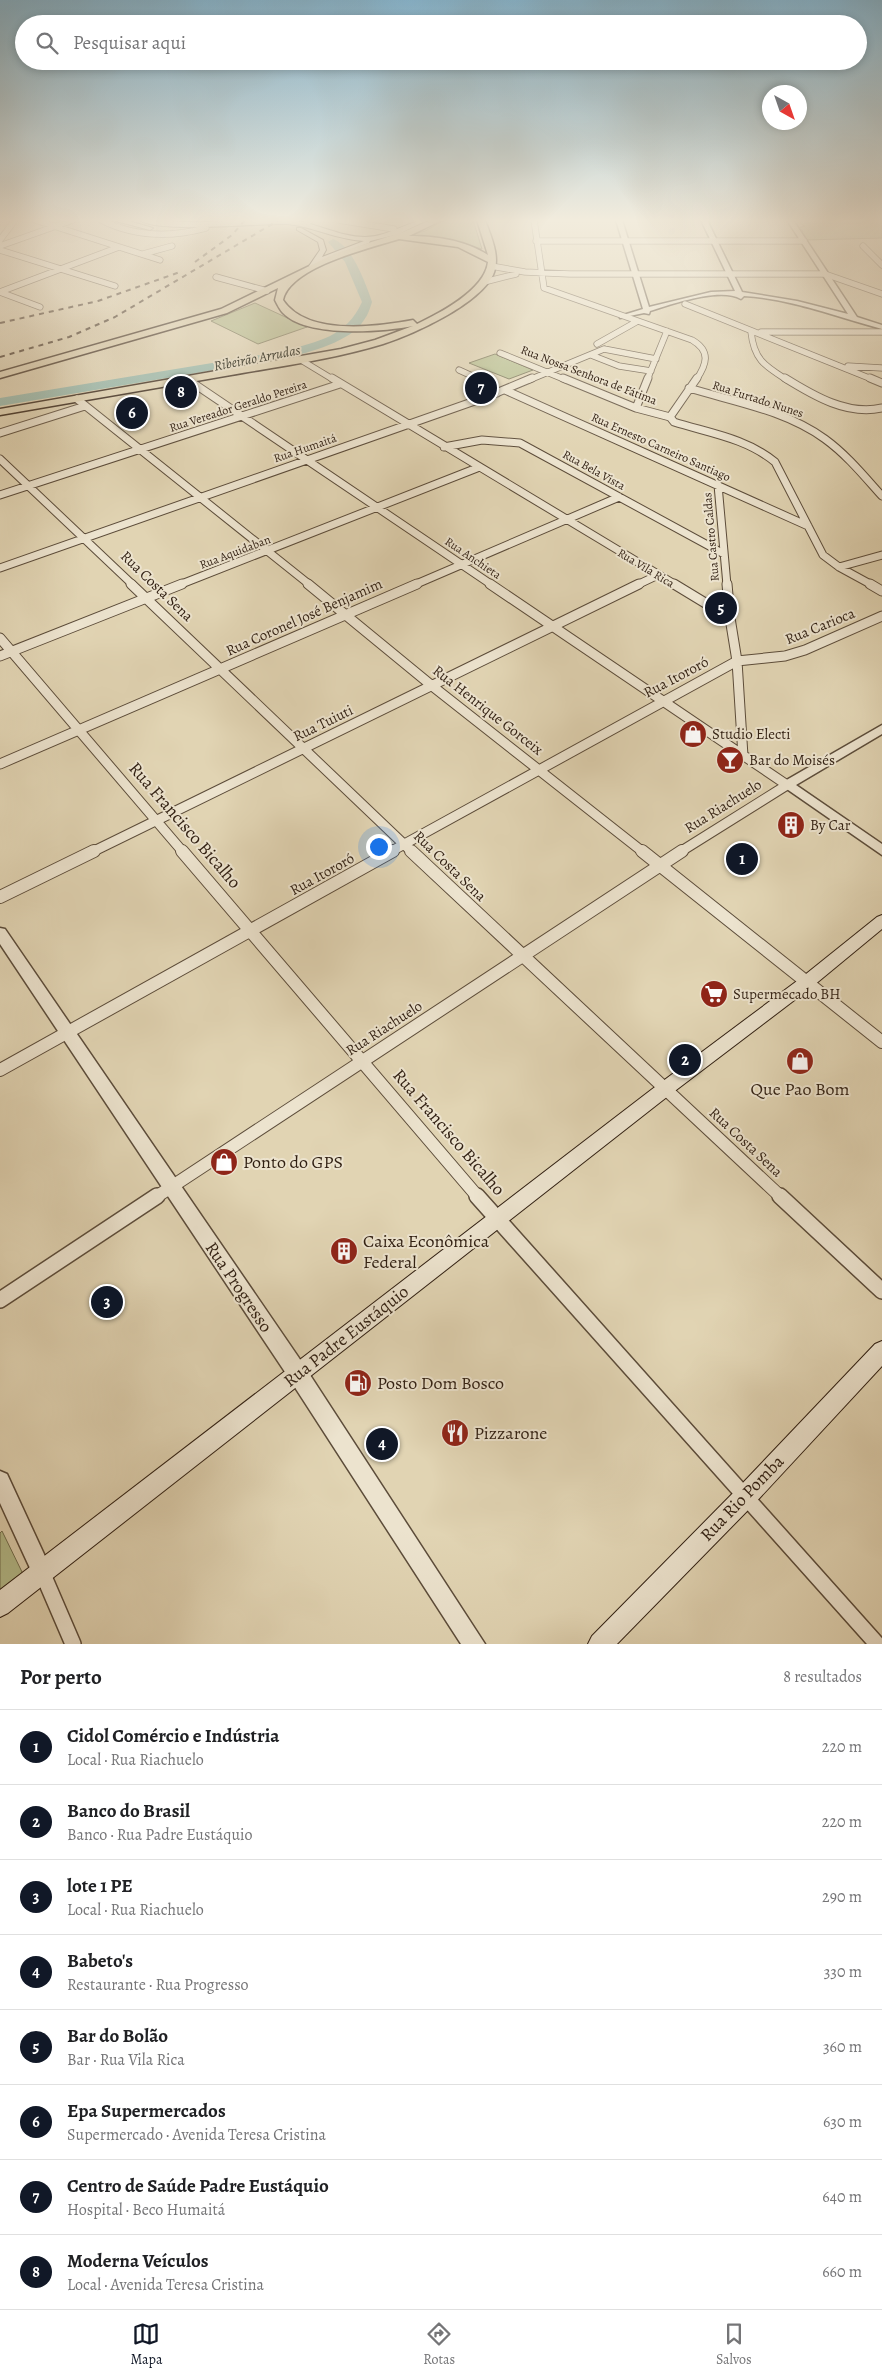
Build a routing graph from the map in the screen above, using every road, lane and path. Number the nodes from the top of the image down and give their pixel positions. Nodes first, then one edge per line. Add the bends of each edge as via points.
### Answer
1 (13, 297) edge
2 (253, 297) edge
3 (280, 297) edge
4 (466, 297) edge
5 (567, 297) edge
6 (642, 297) edge
7 (702, 297) edge
8 (725, 297) edge
9 (749, 297) edge
10 (839, 297) edge
11 (685, 304) junction
12 (40, 307) dead end
13 (448, 311) junction
14 (646, 312) junction
15 (625, 318) junction
16 (636, 319) junction
17 (852, 319) junction
18 (882, 330) edge
19 (667, 332) junction
20 (752, 332) junction
21 (604, 349) junction
22 (500, 353) dead end
23 (591, 355) junction
24 (656, 359) junction
25 (301, 360) junction
26 (839, 365) junction
27 (882, 368) edge
28 (459, 370) dead end
29 (651, 371) junction
30 (549, 373) junction
31 (0, 375) edge
32 (190, 381) junction
33 (882, 382) edge
34 (340, 384) junction
35 (689, 388) junction
36 (505, 390) junction
37 (497, 393) junction
38 (81, 403) junction
39 (636, 408) junction
40 (882, 408) edge
41 (0, 412) edge
42 (243, 416) junction
43 (670, 417) junction
44 (406, 424) junction
45 (0, 433) edge
46 (444, 447) junction
47 (141, 450) junction
48 (0, 459) edge
49 (305, 459) junction
50 (477, 468) junction
51 (718, 485) junction
52 (28, 486) junction
53 (0, 495) edge
54 (882, 496) edge
55 (198, 497) junction
56 (619, 497) junction
57 (377, 508) junction
58 (565, 520) junction
59 (808, 526) junction
60 (84, 539) junction
61 (268, 551) junction
62 (724, 554) junction
63 (882, 554) edge
64 (460, 564) junction
65 (839, 567) junction
66 (0, 568) edge
67 (658, 575) junction
68 (882, 590) edge
69 (146, 599) junction
70 (345, 614) junction
71 (882, 616) edge
72 (730, 618) junction
73 (552, 627) junction
74 (0, 638) edge
75 (12, 652) junction
76 (0, 656) edge
77 (737, 661) junction
78 (220, 669) junction
79 (431, 685) junction
80 (662, 701) junction
81 (882, 728) edge
82 (78, 730) junction
83 (303, 748) junction
84 (743, 756) junction
85 (0, 764) edge
86 (539, 768) junction
87 (787, 785) junction
88 (156, 821) junction
89 (404, 845) junction
90 (882, 850) edge
91 (659, 865) junction
92 (0, 897) edge
93 (882, 921) edge
94 (251, 931) junction
95 (0, 933) edge
96 (522, 957) junction
97 (807, 982) junction
98 (66, 1033) junction
99 (882, 1042) edge
100 (362, 1061) junction
101 (0, 1070) edge
102 (665, 1090) junction
103 (171, 1186) junction
104 (497, 1219) junction
105 (882, 1291) edge
106 (0, 1300) edge
107 (882, 1350) edge
108 (298, 1374) junction
109 (0, 1481) edge
110 (746, 1496) junction
111 (42, 1572) junction
112 (0, 1605) edge
113 (73, 1644) edge
114 (474, 1644) edge
115 (600, 1644) edge
116 (877, 1644) edge

1 - 12 street
2 - 31 highway via 224,311
3 - 13 highway via 281,306 305,321 337,328 407,324
4 - 13 highway
5 - 15 street
6 - 14 street
7 - 14 street
8 - 11 street
9 - 17 street
10 - 17 street
11 - 14 street
11 - 20 street
13 - 25 highway via 388,340
14 - 15 street
14 - 16 street
15 - 16 street
16 - 19 street
16 - 21 street via 597,344
17 - 18 street
18 - 20 street
19 - 24 street
19 - 35 street via 696,342 706,353 705,367
20 - 26 street
20 - 40 street via 752,348 758,358 776,373 841,407 868,411
21 - 23 street, Rua Humaitá
21 - 24 street
22 - 30 street, Rua Nossa Senhora de Fátima
23 - 29 street via 619,366
23 - 30 street, Rua Humaitá
24 - 29 street
25 - 32 highway
25 - 34 street, Rua Vila Rica
26 - 27 street
26 - 33 street
28 - 37 street via 486,382
29 - 39 street
30 - 36 street, Rua Humaitá
30 - 39 street, Rua Nossa Senhora de Fátima
32 - 38 highway
32 - 42 street, Rua Anchieta
34 - 42 street, Rua Vereador Geraldo Pereira
34 - 44 street, Rua Vila Rica
35 - 43 street
35 - 54 street, Rua Furtado Nunes via 776,414 817,433 841,451
36 - 37 street, Rua Humaitá
36 - 51 street, Rua Ernesto Carneiro Santiago
37 - 44 street, Rua Humaitá
38 - 41 highway
38 - 45 street
38 - 47 street, Rua Henrique Gorceix
39 - 43 street, Rua Nossa Senhora de Fátima
42 - 47 street, Rua Vereador Geraldo Pereira
42 - 49 street, Rua Anchieta
43 - 59 street, Rua Nossa Senhora de Fátima via 674,422 748,444 771,458
44 - 46 street, Rua Vila Rica
44 - 49 street, Rua Humaitá
46 - 50 street, Rua Vila Rica
46 - 56 street, Rua Bela Vista via 474,441 520,443
47 - 52 street, Rua Vereador Geraldo Pereira
47 - 55 street, Rua Henrique Gorceix
48 - 52 street, Rua Costa Sena
49 - 55 street, Rua Humaitá
49 - 57 street, Rua Anchieta
50 - 57 street, Rua Aquidaban
50 - 58 street, Rua Vila Rica
51 - 59 street, Rua Ernesto Carneiro Santiago
51 - 62 street, Rua Castro Caldas
52 - 53 street, Rua Vereador Geraldo Pereira
52 - 60 street, Rua Costa Sena
55 - 60 street, Rua Humaitá
55 - 61 street, Rua Henrique Gorceix
56 - 58 street, Rua Coronel José Benjamim
56 - 62 street, Rua Bela Vista
57 - 61 street, Rua Aquidaban
57 - 64 street, Rua Anchieta
58 - 64 street, Rua Coronel José Benjamim
58 - 67 street, Rua Vila Rica
59 - 65 street, Rua Nossa Senhora de Fátima via 823,555
60 - 66 street, Rua Humaitá
60 - 69 street, Rua Costa Sena
61 - 69 street, Rua Aquidaban
61 - 70 street, Rua Henrique Gorceix
62 - 72 street, Rua Castro Caldas
63 - 65 street
64 - 70 street, Rua Coronel José Benjamim
64 - 73 street, Rua Anchieta
65 - 68 street, Rua Nossa Senhora de Fátima
67 - 72 street, Rua Vila Rica
67 - 73 street, Rua Tuiuti
69 - 75 street, Rua Aquidaban
69 - 78 street, Rua Costa Sena
70 - 78 street, Rua Coronel José Benjamim
70 - 79 street, Rua Henrique Gorceix
71 - 77 street, Rua Carioca via 805,650 785,656
72 - 77 street
73 - 79 street, Rua Tuiuti
73 - 80 street, Rua Anchieta
74 - 75 street, Rua Francisco Bicalho
75 - 76 street, Rua Aquidaban
75 - 82 street, Rua Francisco Bicalho
77 - 80 street, Rua Itororó
77 - 84 street
78 - 82 street, Rua Coronel José Benjamim
78 - 83 street, Rua Costa Sena
79 - 83 street, Rua Tuiuti
79 - 86 street, Rua Henrique Gorceix
80 - 84 street, Rua Anchieta
80 - 86 street, Rua Itororó
81 - 87 street
82 - 85 street, Rua Coronel José Benjamim
82 - 88 street, Rua Francisco Bicalho
83 - 88 street, Rua Tuiuti
83 - 89 street, Rua Costa Sena
84 - 87 street
86 - 89 street, Rua Itororó
86 - 91 street, Rua Henrique Gorceix
87 - 90 street
87 - 91 street, Rua Riachuelo
88 - 92 street, Rua Tuiuti
88 - 94 street, Rua Francisco Bicalho
89 - 94 street, Rua Itororó
89 - 96 street, Rua Costa Sena
91 - 96 street, Rua Riachuelo
91 - 97 street, Rua Henrique Gorceix
93 - 97 main road, Rua Padre Eustáquio
94 - 98 street, Rua Itororó
94 - 100 street, Rua Francisco Bicalho
95 - 98 street, Rua Progresso
96 - 100 street, Rua Riachuelo
96 - 102 street, Rua Costa Sena
97 - 99 street, Rua Henrique Gorceix
97 - 102 main road, Rua Padre Eustáquio
98 - 101 street, Rua Itororó
98 - 103 street, Rua Progresso
100 - 103 street, Rua Riachuelo
100 - 104 street, Rua Francisco Bicalho
102 - 104 main road, Rua Padre Eustáquio
102 - 105 street, Rua Costa Sena
103 - 106 street, Rua Riachuelo
103 - 108 street, Rua Progresso
104 - 108 main road, Rua Padre Eustáquio
104 - 110 street, Rua Francisco Bicalho
107 - 110 main road, Rua Rio Pomba
108 - 111 main road, Rua Padre Eustáquio
108 - 114 street, Rua Progresso
109 - 111 street
110 - 115 main road, Rua Rio Pomba
110 - 116 street, Rua Francisco Bicalho
111 - 112 main road, Rua Padre Eustáquio
111 - 113 street

